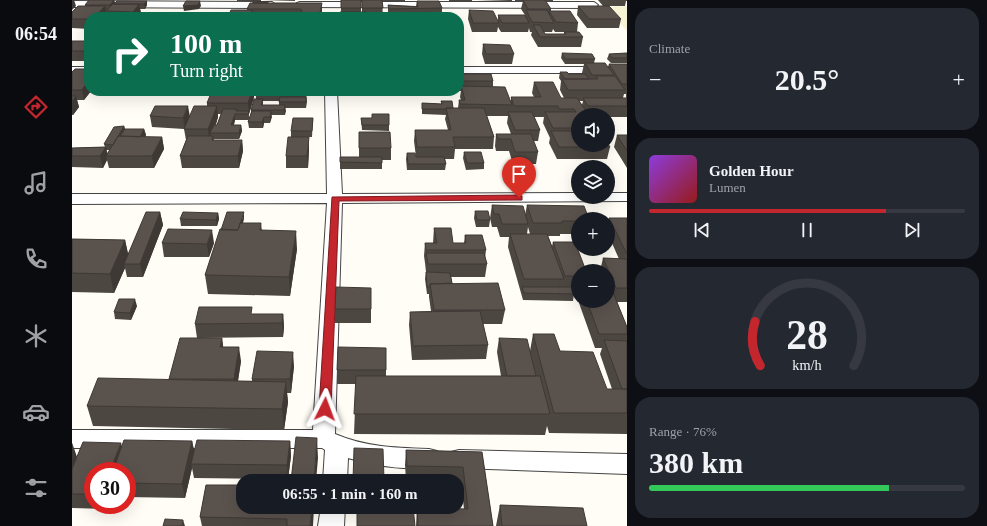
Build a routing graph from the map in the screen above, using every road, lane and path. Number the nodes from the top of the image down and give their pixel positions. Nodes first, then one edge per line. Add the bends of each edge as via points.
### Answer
1 (339, 3) edge
2 (72, 4) edge
3 (594, 6) edge
4 (72, 70) edge
5 (84, 70) edge
6 (464, 70) edge
7 (627, 70) edge
8 (331, 96) edge
9 (627, 197) edge
10 (72, 199) edge
11 (335, 199) junction
12 (72, 439) edge
13 (330, 443) junction
14 (627, 464) edge
15 (334, 474) edge
16 (332, 514) edge
17 (331, 526) edge

1 - 2 street
1 - 3 street
4 - 5 street
6 - 7 street
8 - 11 street
9 - 11 street
10 - 11 street
11 - 13 street
12 - 13 street
13 - 14 street via 378,456
13 - 15 street
16 - 17 street

